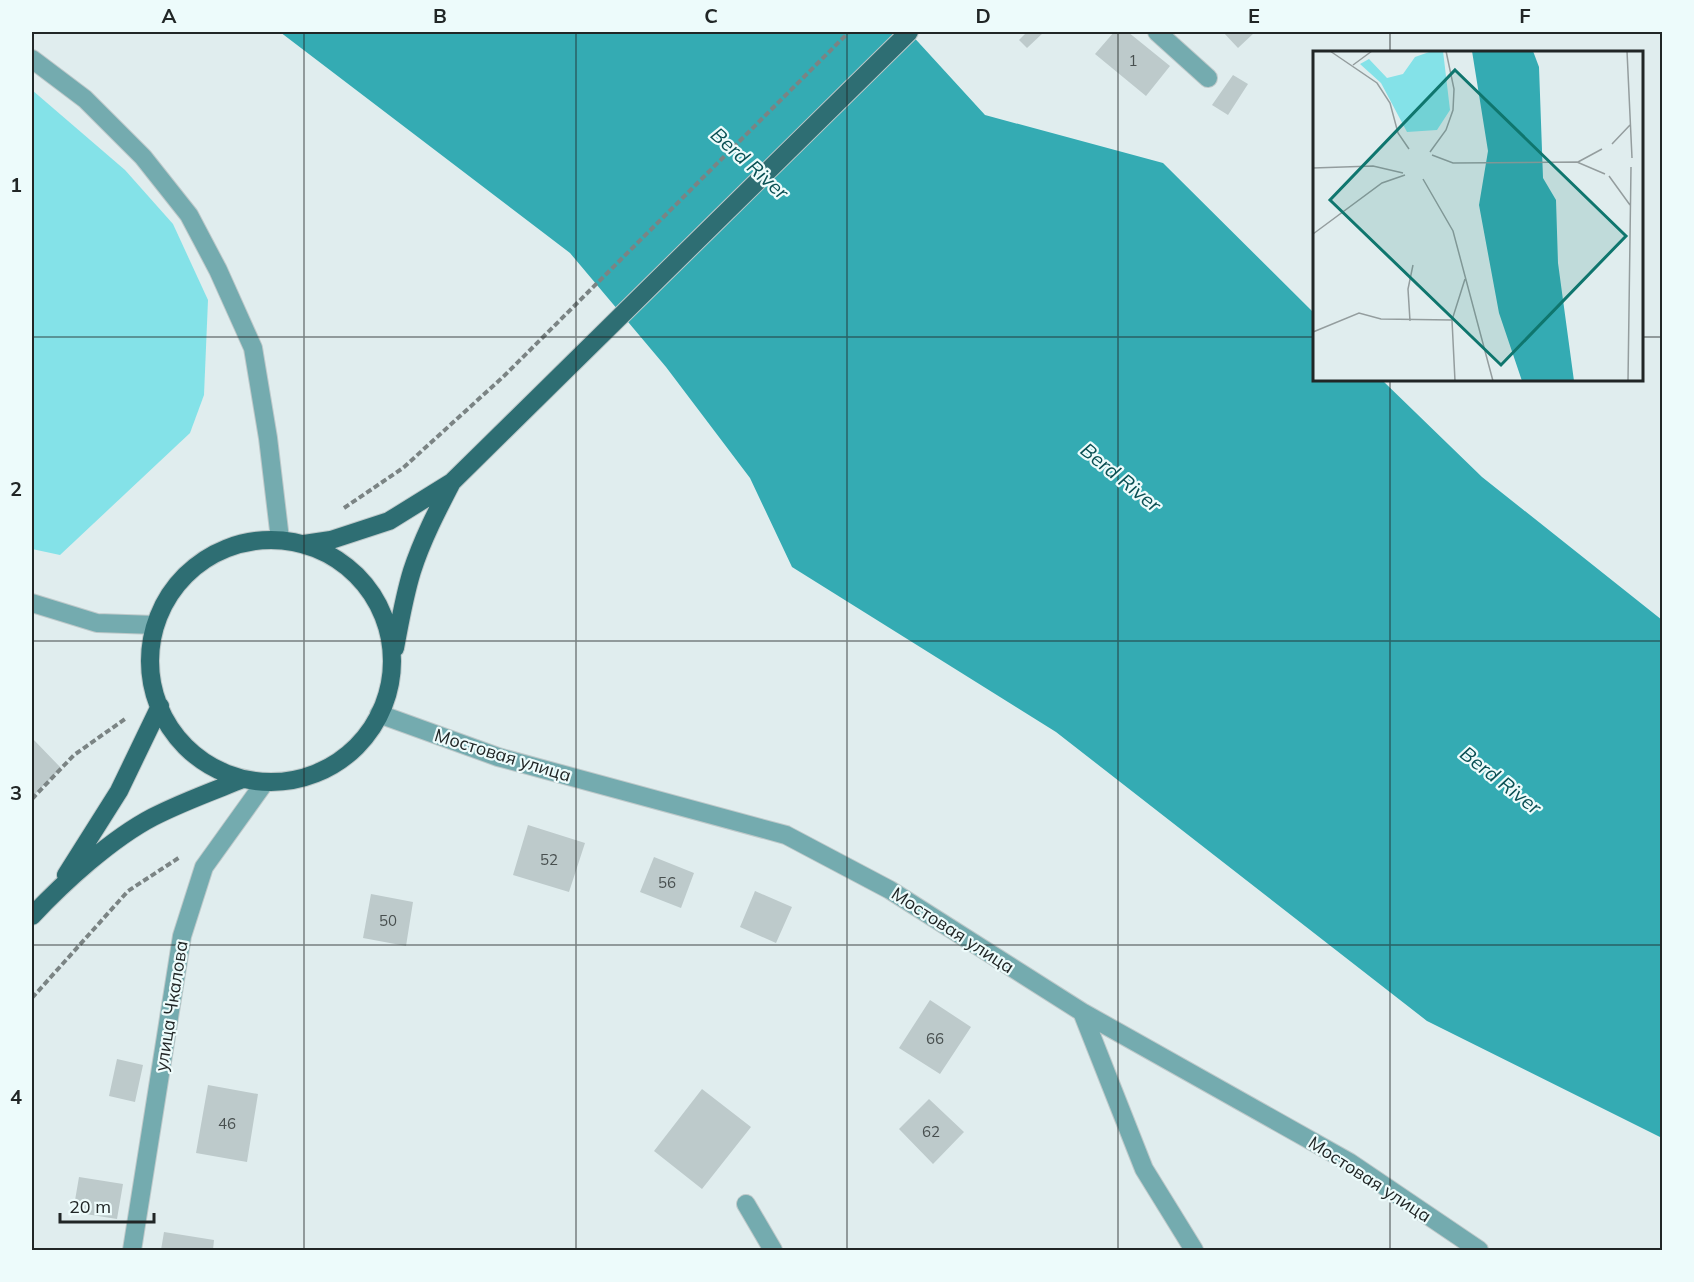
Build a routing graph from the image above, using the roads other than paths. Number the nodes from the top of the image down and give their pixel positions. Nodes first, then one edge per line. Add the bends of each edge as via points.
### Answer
1 (909, 32) edge
2 (1157, 32) edge
3 (32, 59) edge
4 (1208, 78) dead end
5 (452, 482) junction
6 (280, 539) junction
7 (304, 544) junction
8 (32, 603) edge
9 (155, 625) junction
10 (392, 668) junction
11 (157, 701) junction
12 (379, 714) junction
13 (243, 779) junction
14 (265, 782) junction
15 (55, 892) junction
16 (32, 916) edge
17 (1082, 1012) junction
18 (746, 1204) dead end
19 (132, 1251) edge
20 (773, 1251) edge
21 (1194, 1251) edge
22 (1479, 1251) edge

1 - 5 main road
2 - 4 street
3 - 6 street via 85,99 143,157 189,215 218,270 253,348
5 - 7 main road via 389,521 331,540
5 - 10 main road via 412,570
6 - 7 main road
6 - 9 main road via 254,540 207,557 171,592
7 - 10 main road via 320,549 358,575 378,602 390,634
8 - 9 street via 97,623
9 - 11 main road via 150,661
10 - 12 main road
11 - 13 main road via 171,728 194,754
11 - 15 main road via 119,791
12 - 14 main road via 352,751 326,769 296,779
12 - 17 street, Мостовая улица via 498,757 786,835 890,890
13 - 14 main road
13 - 15 main road via 152,818 115,842
14 - 19 street, улица Чкалова via 204,867 182,936
15 - 16 main road
17 - 21 street via 1144,1169
17 - 22 street, Мостовая улица via 1349,1161
18 - 20 street

